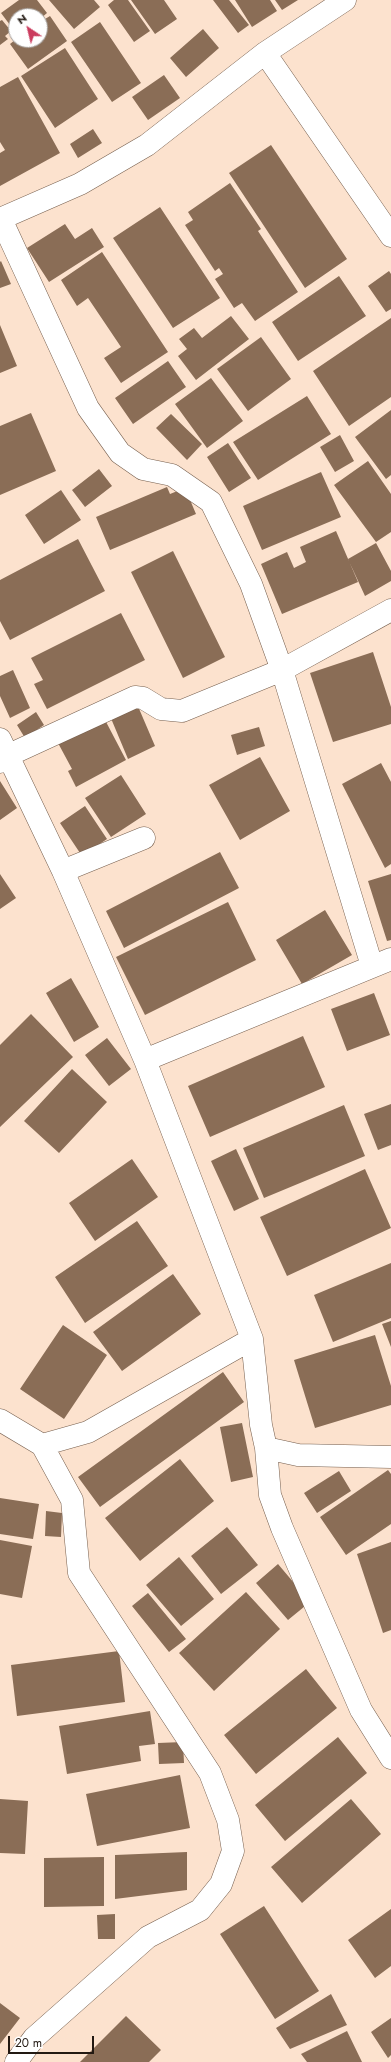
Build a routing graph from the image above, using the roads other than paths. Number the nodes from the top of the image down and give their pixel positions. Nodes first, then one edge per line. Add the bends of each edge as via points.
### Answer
1 (345, 0) edge
2 (265, 53) junction
3 (0, 219) edge
4 (391, 236) edge
5 (391, 610) edge
6 (282, 670) junction
7 (3, 752) edge
8 (144, 838) dead end
9 (63, 872) junction
10 (381, 962) edge
11 (145, 1060) junction
12 (252, 1339) junction
13 (0, 1420) edge
14 (42, 1445) junction
15 (266, 1448) junction
16 (391, 1457) edge
17 (391, 1758) edge
18 (16, 2062) edge

1 - 2 street
2 - 3 street via 146,145 80,184
2 - 4 street
3 - 6 street via 88,408 120,453 143,469 172,475 211,502 251,584
5 - 6 street
6 - 7 street via 182,711 161,709 143,698 127,699 87,720
6 - 10 street
7 - 9 street
8 - 9 street
9 - 11 street
10 - 11 street
11 - 12 street
12 - 14 street via 88,1432
12 - 15 street via 261,1425
13 - 14 street
14 - 18 street via 72,1500 80,1573 210,1773 228,1820 234,1851 221,1884 200,1910 148,1937 34,2038
15 - 16 street via 298,1455
15 - 17 street via 270,1495 282,1528 361,1710

